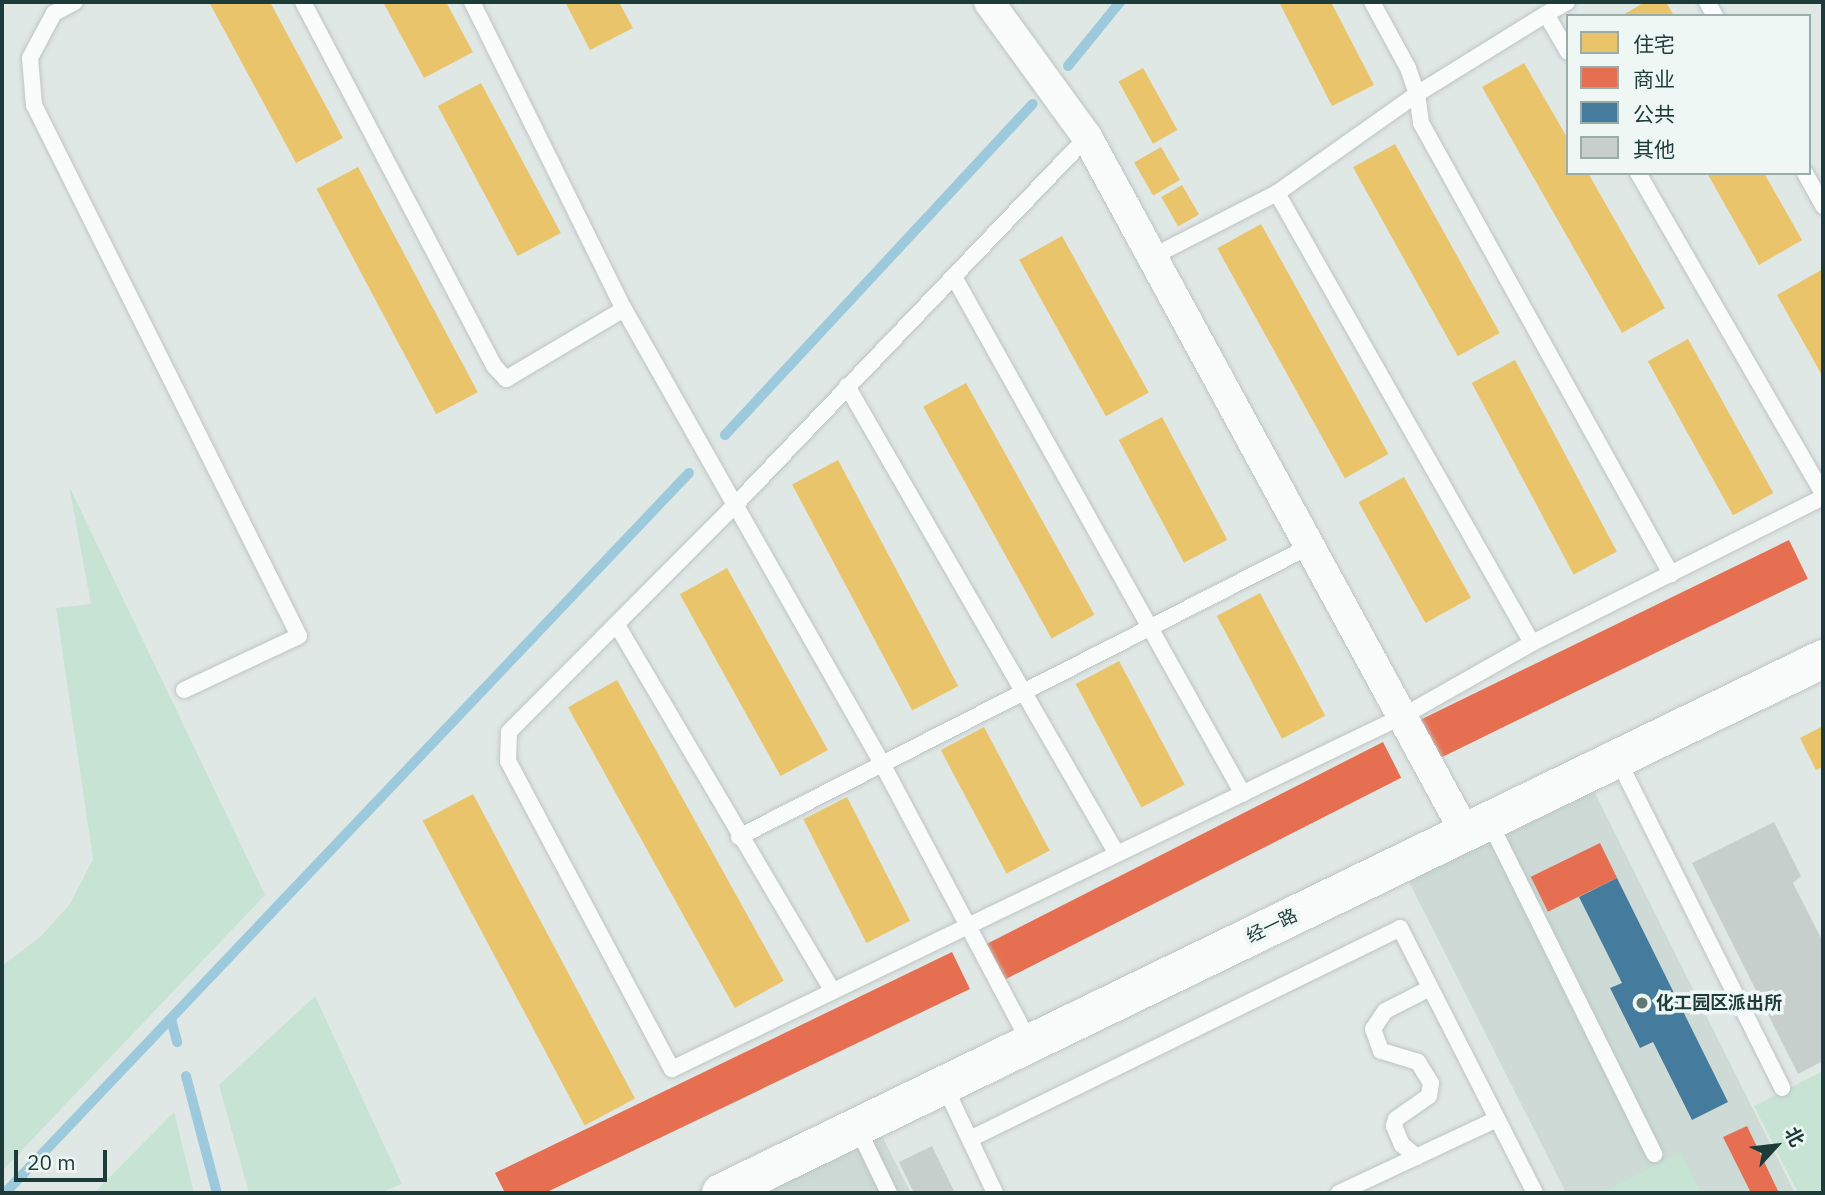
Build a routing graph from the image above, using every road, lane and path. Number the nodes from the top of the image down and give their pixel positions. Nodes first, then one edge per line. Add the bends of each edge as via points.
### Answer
1 (75, 2) edge
2 (303, 2) edge
3 (472, 2) edge
4 (989, 2) edge
5 (1372, 2) edge
6 (1567, 2) edge
7 (1546, 14) junction
8 (1566, 49) edge
9 (1417, 94) junction
10 (1087, 137) junction
11 (1639, 175) edge
12 (1806, 175) edge
13 (1277, 193) junction
14 (1823, 205) edge
15 (1154, 256) junction
16 (954, 277) junction
17 (624, 309) junction
18 (848, 386) junction
19 (1823, 496) edge
20 (735, 505) junction
21 (1312, 545) junction
22 (1671, 574) junction
23 (617, 625) junction
24 (1151, 627) junction
25 (1532, 643) junction
26 (1823, 659) edge
27 (184, 690) dead end
28 (1026, 692) junction
29 (1403, 716) junction
30 (1617, 758) junction
31 (883, 765) junction
32 (1243, 794) junction
33 (1477, 826) junction
34 (739, 837) junction
35 (1117, 855) junction
36 (968, 927) junction
37 (1430, 988) junction
38 (833, 991) junction
39 (1030, 1043) junction
40 (944, 1085) junction
41 (1782, 1088) dead end
42 (1497, 1119) junction
43 (857, 1127) junction
44 (970, 1139) junction
45 (1654, 1154) dead end
46 (1417, 1157) junction
47 (721, 1193) edge
48 (889, 1193) edge
49 (995, 1193) edge
50 (1339, 1193) edge
51 (1535, 1193) edge

1 - 27 lane via 54,13 30,58 34,105 299,636
2 - 17 lane via 494,366 506,379
3 - 17 lane
4 - 10 street
5 - 9 lane
6 - 7 lane
7 - 8 lane
7 - 9 lane
9 - 13 lane
9 - 22 lane via 1421,123
10 - 15 street
10 - 16 lane
11 - 19 lane
12 - 14 lane
13 - 15 lane
13 - 25 lane
15 - 21 street
16 - 18 lane
16 - 24 lane
17 - 20 lane
18 - 20 lane
18 - 28 lane
19 - 22 lane
20 - 23 lane
20 - 31 lane
21 - 24 lane
21 - 29 street
22 - 25 lane
23 - 34 lane
23 - 38 lane via 509,733 508,761 672,1069
24 - 28 lane
24 - 32 lane
25 - 29 lane
26 - 30 street, 经一路
28 - 31 lane
28 - 35 lane
29 - 32 lane
29 - 33 street
30 - 33 street, 经一路
30 - 41 lane
31 - 34 lane
31 - 36 lane
32 - 35 lane
33 - 39 street, 经一路
33 - 45 lane
34 - 38 lane
35 - 36 lane
36 - 38 lane
36 - 39 lane
37 - 42 lane
37 - 44 lane via 1400,928
37 - 46 lane via 1385,1011 1373,1029 1381,1051 1418,1062 1431,1083 1429,1096 1394,1125 1402,1145
39 - 40 street, 经一路
40 - 43 street, 经一路
40 - 44 lane
42 - 46 lane
42 - 51 lane
43 - 47 street, 经一路
43 - 48 lane
44 - 49 lane
46 - 50 lane

